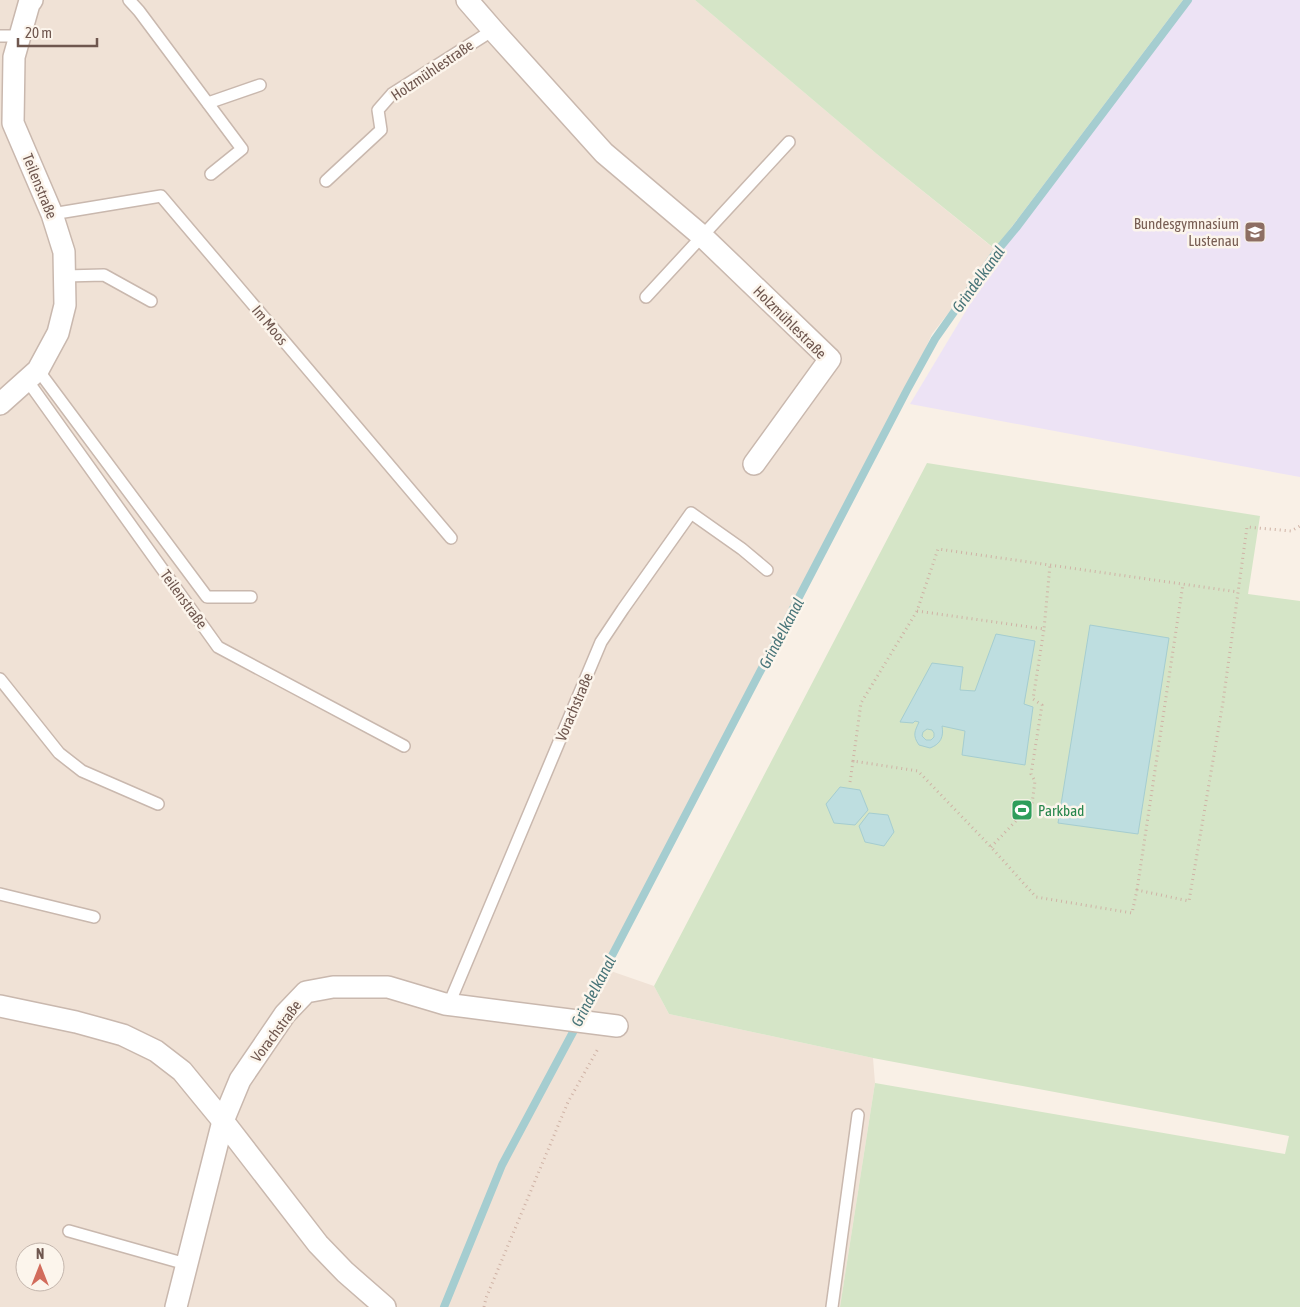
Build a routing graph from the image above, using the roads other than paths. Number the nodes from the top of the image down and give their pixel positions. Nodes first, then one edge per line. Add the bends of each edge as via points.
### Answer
1 (32, 0) edge
2 (128, 0) edge
3 (468, 0) edge
4 (493, 30) junction
5 (10, 36) edge
6 (260, 85) dead end
7 (208, 103) junction
8 (788, 142) dead end
9 (211, 174) dead end
10 (326, 181) dead end
11 (52, 214) junction
12 (702, 236) junction
13 (65, 276) junction
14 (646, 297) dead end
15 (151, 301) dead end
16 (33, 375) junction
17 (0, 404) edge
18 (754, 464) dead end
19 (451, 538) dead end
20 (767, 570) dead end
21 (251, 597) dead end
22 (0, 679) edge
23 (404, 746) dead end
24 (158, 804) dead end
25 (0, 894) edge
26 (94, 917) dead end
27 (449, 1004) junction
28 (0, 1006) edge
29 (608, 1025) dead end
30 (858, 1114) dead end
31 (223, 1121) junction
32 (69, 1231) dead end
33 (186, 1264) junction
34 (176, 1307) edge
35 (385, 1307) edge
36 (832, 1307) edge

1 - 5 street, Teilenstraße
2 - 7 lane
3 - 4 street, Holzmühlestraße
4 - 10 lane, Holzmühlestraße via 392,94 378,110 381,130
4 - 12 street, Holzmühlestraße via 604,153
5 - 11 street, Teilenstraße via 14,57 13,122
6 - 7 lane
7 - 9 lane via 242,149
8 - 12 lane
11 - 13 street, Teilenstraße via 64,252
11 - 19 lane, Im Moos via 161,196
12 - 14 lane
12 - 18 street, Holzmühlestraße via 830,359
13 - 15 lane via 104,275
13 - 16 street, Teilenstraße via 65,305 58,333
16 - 17 street, Teilenstraße
16 - 21 lane, Teilenstraße via 207,597
16 - 23 lane, Teilenstraße via 218,646
20 - 27 lane, Vorachstraße via 691,513 601,642
22 - 24 lane via 59,753 82,771
25 - 26 lane
27 - 29 street, Vorachstraße
27 - 31 street, Vorachstraße via 388,987 333,987 306,992 285,1014 240,1080
28 - 31 street via 123,1035 156,1052 182,1071
30 - 36 lane
31 - 33 street, Vorachstraße
31 - 35 street via 318,1244
32 - 33 lane
33 - 34 street, Vorachstraße

